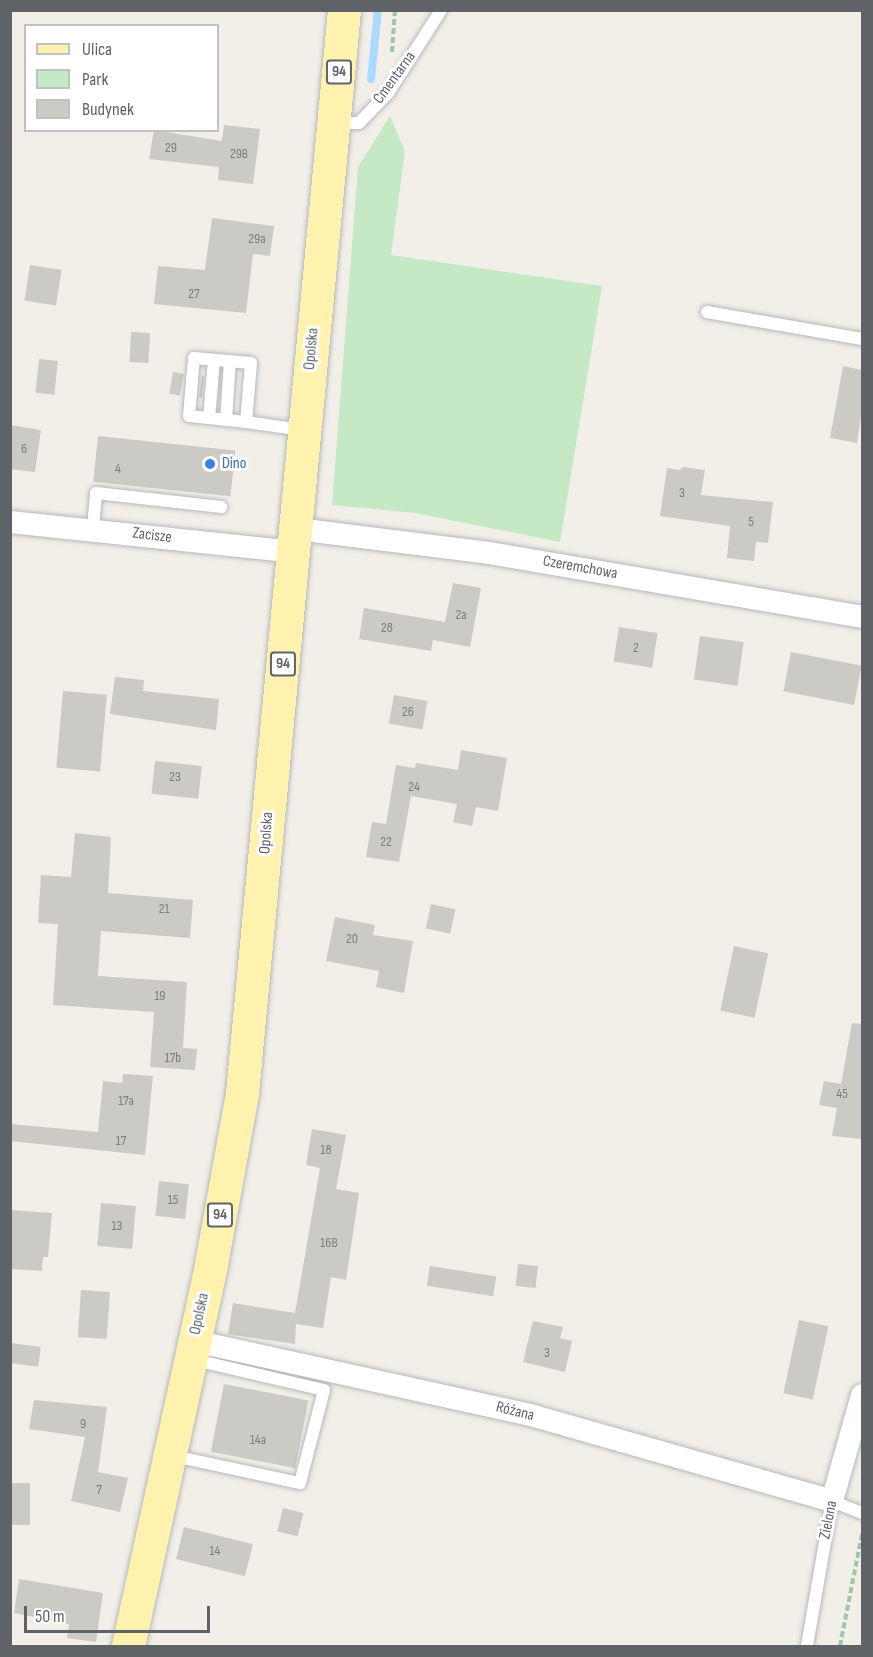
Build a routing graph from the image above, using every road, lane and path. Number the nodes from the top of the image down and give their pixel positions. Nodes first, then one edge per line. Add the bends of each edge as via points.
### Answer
1 (344, 10) edge
2 (395, 10) edge
3 (441, 10) edge
4 (391, 62) dead end
5 (335, 123) junction
6 (707, 312) dead end
7 (862, 339) edge
8 (214, 360) junction
9 (230, 362) junction
10 (209, 418) junction
11 (226, 420) junction
12 (246, 422) junction
13 (305, 430) junction
14 (221, 507) dead end
15 (10, 522) edge
16 (93, 528) junction
17 (295, 540) junction
18 (862, 616) edge
19 (192, 1350) junction
20 (862, 1395) edge
21 (169, 1455) junction
22 (832, 1501) junction
23 (862, 1513) edge
24 (862, 1534) edge
25 (861, 1548) edge
26 (128, 1647) edge
27 (807, 1647) edge
28 (840, 1647) edge

1 - 5 main road, Opolska / 94
2 - 4 path
3 - 5 lane, Cmentarna via 388,93 359,123
5 - 13 main road, Opolska / 94
6 - 7 lane
8 - 9 lane
8 - 10 lane
8 - 10 lane via 194,358 192,375 189,417
9 - 11 lane
9 - 12 lane via 251,363
10 - 11 lane
11 - 12 lane
12 - 13 lane
13 - 17 main road, Opolska / 94
14 - 16 lane via 96,493
15 - 16 street, Zacisze
16 - 17 street, Zacisze
17 - 18 street, Czeremchowa via 489,553
17 - 19 main road, Opolska / 94 via 242,1093
19 - 21 main road, Opolska / 94
19 - 21 lane via 324,1390 300,1483
19 - 22 street, Różana via 534,1416
20 - 22 street, Zielona
21 - 26 main road, Opolska / 94
22 - 23 lane
22 - 27 lane, Zielona
24 - 25 path
25 - 28 path

